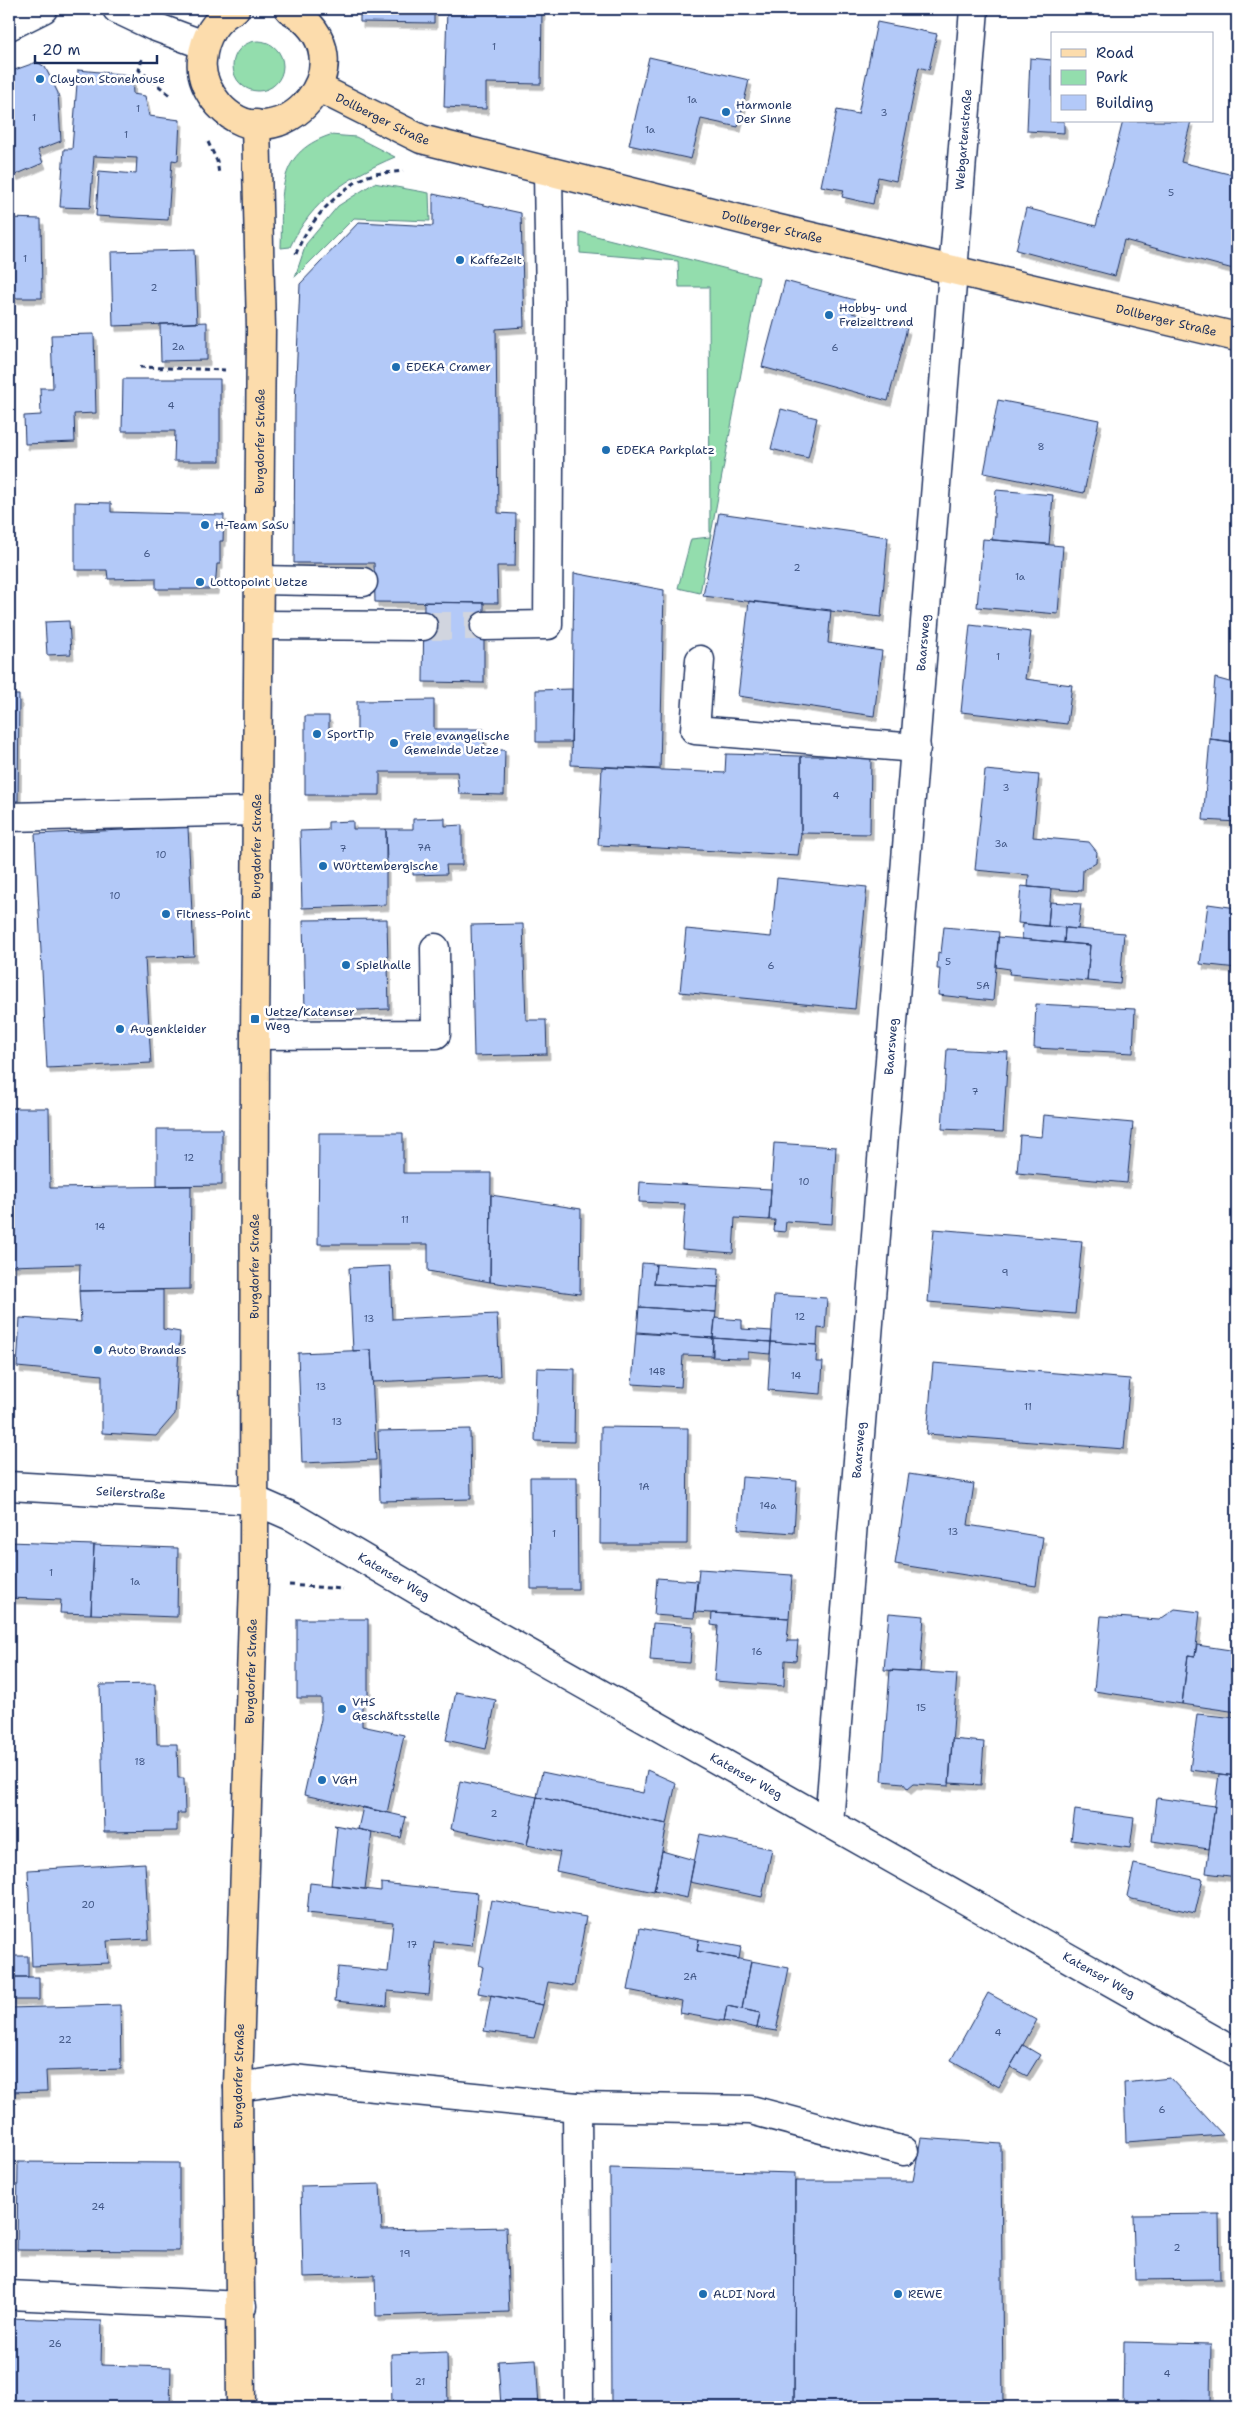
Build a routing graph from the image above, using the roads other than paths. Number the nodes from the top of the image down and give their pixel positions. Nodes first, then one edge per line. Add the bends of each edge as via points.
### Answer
1 (43, 9) edge
2 (117, 9) edge
3 (235, 9) edge
4 (290, 9) edge
5 (974, 9) edge
6 (9, 26) edge
7 (204, 45) junction
8 (319, 88) junction
9 (256, 124) junction
10 (548, 172) junction
11 (954, 270) junction
12 (1237, 337) edge
13 (259, 580) junction
14 (364, 582) dead end
15 (259, 625) junction
16 (423, 626) tunnel mouth
17 (485, 626) tunnel mouth
18 (700, 660) dead end
19 (916, 748) junction
20 (257, 811) junction
21 (9, 817) edge
22 (435, 948) dead end
23 (255, 1035) junction
24 (9, 1486) edge
25 (254, 1500) junction
26 (829, 1824) junction
27 (1237, 2053) edge
28 (238, 2087) junction
29 (576, 2107) junction
30 (904, 2151) dead end
31 (9, 2295) edge
32 (242, 2306) junction
33 (241, 2407) edge
34 (579, 2407) edge

1 - 6 street
2 - 7 street
3 - 7 main road via 213,27
4 - 8 main road via 301,15 314,30 322,48
5 - 11 street, Webgartenstraße
7 - 9 main road via 204,80 212,96 231,115
8 - 9 main road via 308,104 293,116 275,123
8 - 10 main road, Dollberger Straße via 421,139
9 - 13 main road, Burgdorfer Straße via 261,372
10 - 11 main road, Dollberger Straße
10 - 17 street via 548,625
11 - 12 main road, Dollberger Straße
11 - 19 street, Baarsweg
13 - 14 street
13 - 15 main road, Burgdorfer Straße
15 - 16 street
15 - 20 main road, Burgdorfer Straße
18 - 19 street via 694,730
19 - 26 street, Baarsweg
20 - 21 street
20 - 23 main road, Burgdorfer Straße
22 - 23 street via 436,1034
23 - 25 main road, Burgdorfer Straße
24 - 25 street, Seilerstraße
25 - 26 street, Katenser Weg via 293,1517
25 - 28 main road, Burgdorfer Straße via 254,1592
26 - 27 street, Katenser Weg
28 - 29 street via 293,2079
28 - 32 main road, Burgdorfer Straße
29 - 30 street via 751,2110
29 - 34 street
31 - 32 street
32 - 33 main road, Burgdorfer Straße

